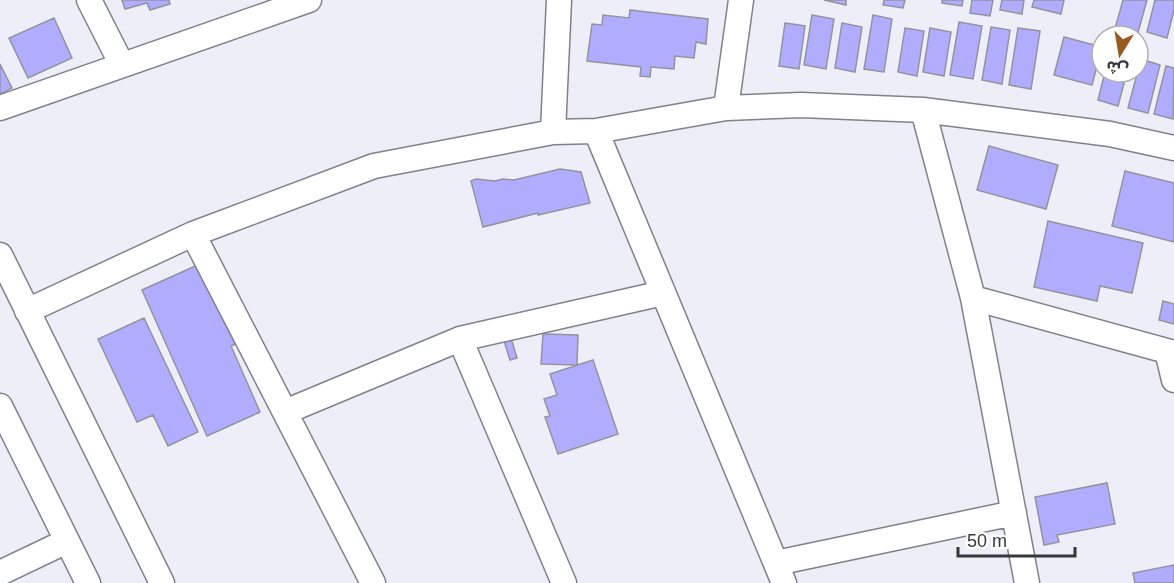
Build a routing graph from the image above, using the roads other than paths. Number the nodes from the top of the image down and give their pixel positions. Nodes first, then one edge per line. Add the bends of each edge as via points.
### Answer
1 (89, 0) edge
2 (309, 0) edge
3 (559, 0) edge
4 (741, 0) edge
5 (122, 65) junction
6 (0, 108) edge
7 (726, 108) junction
8 (923, 111) junction
9 (596, 131) junction
10 (553, 132) junction
11 (1174, 148) edge
12 (193, 234) junction
13 (0, 255) edge
14 (663, 293) junction
15 (973, 298) junction
16 (27, 311) junction
17 (460, 339) junction
18 (1170, 352) edge
19 (1174, 380) edge
20 (0, 406) edge
21 (285, 412) junction
22 (1014, 513) junction
23 (67, 542) junction
24 (0, 573) edge
25 (780, 573) edge
26 (88, 583) edge
27 (162, 583) edge
28 (373, 583) edge
29 (564, 583) edge
30 (1027, 583) edge

1 - 5 street
2 - 5 street
3 - 10 street
4 - 7 street
5 - 6 street
7 - 8 street via 801,105
7 - 9 street
8 - 11 street via 1110,134
8 - 15 street
9 - 10 street
9 - 14 street
10 - 12 street via 374,166
12 - 16 street
12 - 21 street
13 - 16 street
14 - 17 street
14 - 25 street
15 - 18 street
15 - 22 street
16 - 27 street
17 - 21 street
17 - 29 street
18 - 19 street
20 - 23 street
21 - 28 street
22 - 25 street
22 - 30 street
23 - 24 street
23 - 26 street

